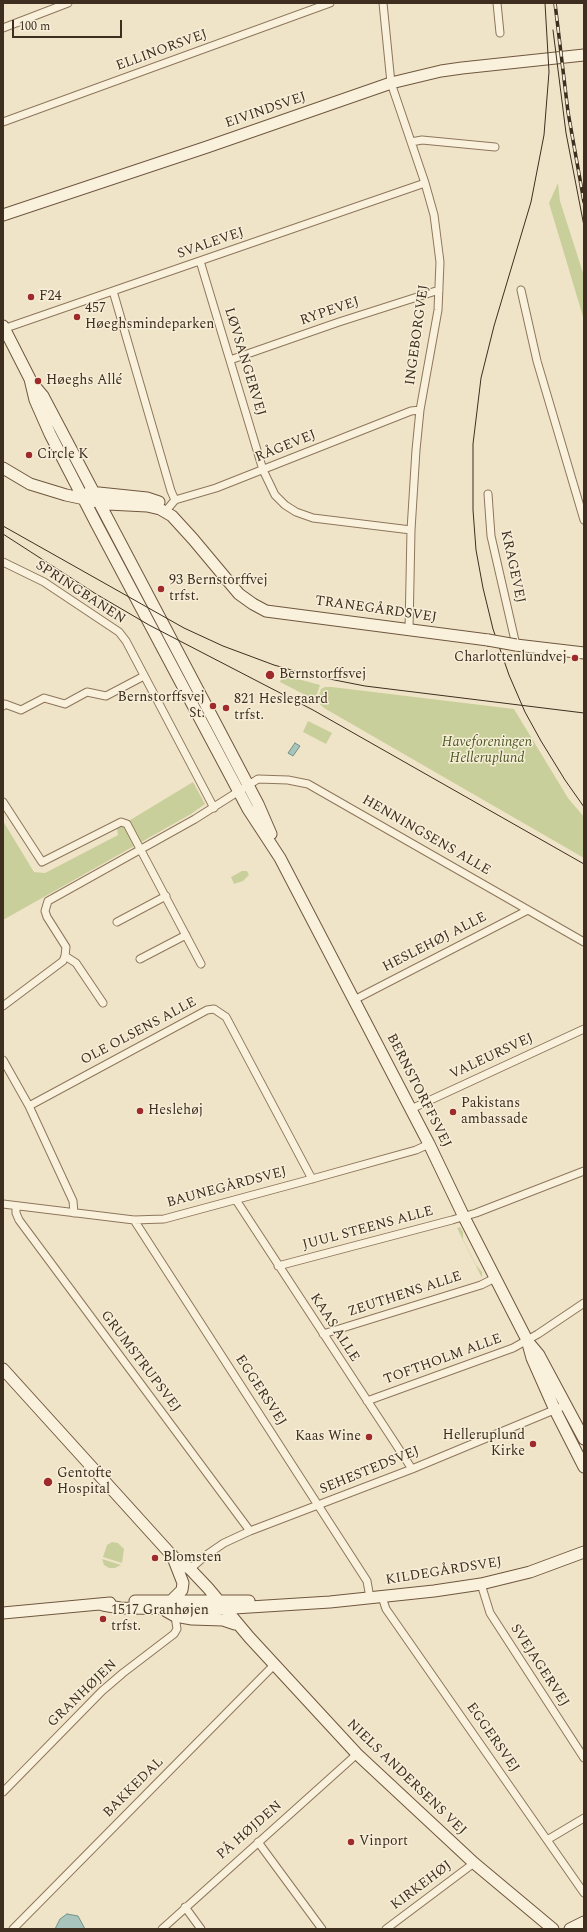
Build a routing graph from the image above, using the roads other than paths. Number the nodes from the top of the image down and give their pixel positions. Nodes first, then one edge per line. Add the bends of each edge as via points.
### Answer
1 (68, 3) edge
2 (330, 3) edge
3 (383, 3) edge
4 (497, 3) edge
5 (3, 28) edge
6 (500, 33) dead end
7 (584, 54) edge
8 (391, 83) junction
9 (3, 122) edge
10 (411, 142) junction
11 (495, 147) dead end
12 (425, 183) junction
13 (3, 215) edge
14 (200, 261) junction
15 (439, 290) junction
16 (521, 290) dead end
17 (113, 291) junction
18 (3, 328) edge
19 (230, 360) junction
20 (30, 379) junction
21 (420, 410) junction
22 (3, 468) edge
23 (263, 470) junction
24 (23, 480) junction
25 (81, 494) junction
26 (488, 494) dead end
27 (96, 497) junction
28 (170, 506) junction
29 (88, 509) junction
30 (584, 520) edge
31 (411, 530) junction
32 (3, 563) edge
33 (409, 630) junction
34 (516, 645) junction
35 (584, 653) edge
36 (144, 676) junction
37 (3, 706) edge
38 (248, 785) junction
39 (238, 791) junction
40 (3, 802) edge
41 (214, 808) junction
42 (142, 848) junction
43 (280, 858) junction
44 (166, 896) junction
45 (528, 910) junction
46 (117, 922) dead end
47 (186, 935) junction
48 (584, 942) edge
49 (66, 956) junction
50 (140, 959) dead end
51 (201, 964) dead end
52 (354, 1000) junction
53 (103, 1003) dead end
54 (3, 1006) edge
55 (584, 1029) edge
56 (3, 1060) edge
57 (29, 1106) junction
58 (411, 1109) junction
59 (429, 1144) junction
60 (584, 1170) edge
61 (312, 1179) junction
62 (236, 1200) junction
63 (3, 1204) edge
64 (16, 1206) junction
65 (74, 1213) junction
66 (464, 1216) junction
67 (134, 1220) junction
68 (278, 1266) junction
69 (494, 1278) junction
70 (584, 1303) edge
71 (323, 1334) junction
72 (527, 1340) junction
73 (3, 1369) edge
74 (367, 1401) junction
75 (566, 1405) junction
76 (555, 1410) junction
77 (584, 1439) edge
78 (584, 1466) edge
79 (412, 1469) junction
80 (318, 1505) junction
81 (250, 1531) junction
82 (584, 1552) edge
83 (186, 1574) junction
84 (481, 1584) junction
85 (382, 1597) junction
86 (370, 1598) junction
87 (172, 1600) junction
88 (103, 1605) junction
89 (218, 1605) junction
90 (162, 1609) junction
91 (3, 1613) edge
92 (176, 1616) junction
93 (235, 1624) junction
94 (249, 1637) junction
95 (274, 1665) junction
96 (357, 1754) junction
97 (584, 1758) edge
98 (3, 1792) edge
99 (584, 1818) edge
100 (547, 1840) junction
101 (258, 1842) junction
102 (474, 1863) junction
103 (584, 1893) edge
104 (185, 1907) junction
105 (584, 1922) edge
106 (13, 1929) edge
107 (162, 1929) edge
108 (201, 1929) edge
109 (322, 1929) edge
110 (386, 1929) edge
111 (553, 1929) edge
112 (570, 1929) edge

1 - 5 street
2 - 9 street, ELLINORSVEJ
3 - 8 street, INGEBORGVEJ
4 - 6 street
7 - 8 street, EIVINDSVEJ via 441,71
8 - 10 street, INGEBORGVEJ
8 - 13 street, EIVINDSVEJ
10 - 11 street via 422,140
10 - 12 street, INGEBORGVEJ
12 - 14 street, SVALEVEJ
12 - 15 street, INGEBORGVEJ via 437,236 440,262
14 - 17 street, SVALEVEJ
14 - 19 street, LØVSANGERVEJ
15 - 19 street, RYPEVEJ
15 - 21 street, INGEBORGVEJ via 438,310
16 - 30 street via 538,361
17 - 18 street, SVALEVEJ
17 - 28 street via 171,491
18 - 20 street, BERNSTORFFSVEJ
19 - 23 street, LØVSANGERVEJ
20 - 25 street, BERNSTORFFSVEJ via 35,400 50,434
20 - 27 street, BERNSTORFFSVEJ via 43,396
21 - 23 street, RÅGEVEJ via 411,411
21 - 31 street, INGEBORGVEJ
22 - 24 street
23 - 28 street, RÅGEVEJ
23 - 31 street, LØVSANGERVEJ via 276,496 296,512 313,518
24 - 25 street, TRANEGÅRDSVEJ via 47,489
24 - 29 street via 35,491 83,505
25 - 27 street, TRANEGÅRDSVEJ
25 - 29 street, BERNSTORFFSVEJ
26 - 34 street, KRAGEVEJ via 491,536
27 - 28 street, TRANEGÅRDSVEJ via 147,506
27 - 38 street, BERNSTORFFSVEJ
28 - 33 street, TRANEGÅRDSVEJ via 193,539 239,594 257,607 266,611
29 - 39 street, BERNSTORFFSVEJ
31 - 33 street, INGEBORGVEJ
32 - 36 street, SPRINGBANEN via 44,582 112,626 126,641
33 - 34 street, TRANEGÅRDSVEJ, bridge
34 - 35 street, TRANEGÅRDSVEJ
36 - 37 street via 106,696 87,692 65,704 44,698 22,710 5,704
36 - 41 street, SPRINGBANEN
38 - 39 street, HENNINGSENS ALLE
38 - 43 street, BERNSTORFFSVEJ
38 - 45 street, HENNINGSENS ALLE via 261,778 308,784
39 - 41 street, HENNINGSENS ALLE
39 - 43 street, BERNSTORFFSVEJ
40 - 42 street via 42,862 121,822 127,824
41 - 42 street, HENNINGSENS ALLE
42 - 44 street
42 - 49 street, HENNINGSENS ALLE via 54,896 46,906 47,917 66,947
43 - 52 street, BERNSTORFFSVEJ
44 - 46 street
44 - 47 street
45 - 48 street, HENNINGSENS ALLE
45 - 52 street, HESLEHØJ ALLE
47 - 50 street
47 - 51 street
49 - 53 street via 76,963
49 - 54 street via 63,961
52 - 58 street, BERNSTORFFSVEJ
55 - 58 street, VALEURSVEJ
56 - 57 street
57 - 61 street, OLE OLSENS ALLE via 207,1010 214,1009 226,1017
57 - 65 street via 73,1201
58 - 59 street, BERNSTORFFSVEJ
59 - 61 street, BAUNEGÅRDSVEJ via 416,1150
59 - 66 street, BERNSTORFFSVEJ
60 - 66 street, JUUL STEENS ALLE
61 - 62 street, BAUNEGÅRDSVEJ
62 - 67 street, BAUNEGÅRDSVEJ via 175,1217
62 - 68 street, KAAS ALLE
63 - 64 street, BAUNEGÅRDSVEJ
64 - 65 street, BAUNEGÅRDSVEJ
64 - 81 street, GRUMSTRUPSVEJ via 19,1220
65 - 67 street, BAUNEGÅRDSVEJ
66 - 68 street, JUUL STEENS ALLE
66 - 69 street, BERNSTORFFSVEJ
67 - 80 street, EGGERSVEJ
68 - 71 street, KAAS ALLE
69 - 71 street, ZEUTHENS ALLE via 481,1285
69 - 72 street, BERNSTORFFSVEJ
70 - 72 street, TOFTHOLM ALLE
71 - 74 street, KAAS ALLE
72 - 74 street, TOFTHOLM ALLE via 513,1348
72 - 75 street, BERNSTORFFSVEJ via 539,1354
72 - 76 street, BERNSTORFFSVEJ via 532,1358
73 - 83 street
74 - 79 street, KAAS ALLE
75 - 76 street, SEHESTEDSVEJ
75 - 77 street, BERNSTORFFSVEJ
76 - 78 street, BERNSTORFFSVEJ
76 - 79 street, SEHESTEDSVEJ
79 - 80 street, SEHESTEDSVEJ
80 - 81 street, SEHESTEDSVEJ
80 - 86 street, EGGERSVEJ via 367,1581
81 - 83 street, SEHESTEDSVEJ via 224,1543
82 - 84 street, KILDEGÅRDSVEJ via 537,1569
83 - 87 street via 182,1590
83 - 89 street, NIELS ANDERSENS VEJ
84 - 85 street, KILDEGÅRDSVEJ
84 - 97 street, SVEJAGERVEJ via 490,1613
85 - 86 street, KILDEGÅRDSVEJ
85 - 100 street, EGGERSVEJ via 386,1609
86 - 89 street, KILDEGÅRDSVEJ via 306,1604
87 - 88 street, KILDEGÅRDSVEJ via 124,1601
87 - 89 street, KILDEGÅRDSVEJ
88 - 90 street, KILDEGÅRDSVEJ
88 - 91 street, KILDEGÅRDSVEJ
89 - 90 street, KILDEGÅRDSVEJ
89 - 93 street, NIELS ANDERSENS VEJ
89 - 94 street, NIELS ANDERSENS VEJ
90 - 92 street, KILDEGÅRDSVEJ
92 - 93 street, KILDEGÅRDSVEJ via 223,1620
92 - 98 street, GRANHØJEN via 177,1629 174,1634 102,1691
93 - 94 street, NIELS ANDERSENS VEJ
94 - 95 street, NIELS ANDERSENS VEJ
95 - 96 street, NIELS ANDERSENS VEJ
95 - 106 street, BAKKEDAL
96 - 101 street, PÅ HØJDEN
96 - 102 street, NIELS ANDERSENS VEJ
99 - 100 street
100 - 103 street, EGGERSVEJ
101 - 104 street, PÅ HØJDEN
101 - 109 street
102 - 110 street, KIRKEHØJ
102 - 111 street, NIELS ANDERSENS VEJ
104 - 107 street, PÅ HØJDEN
104 - 108 street
105 - 112 street

